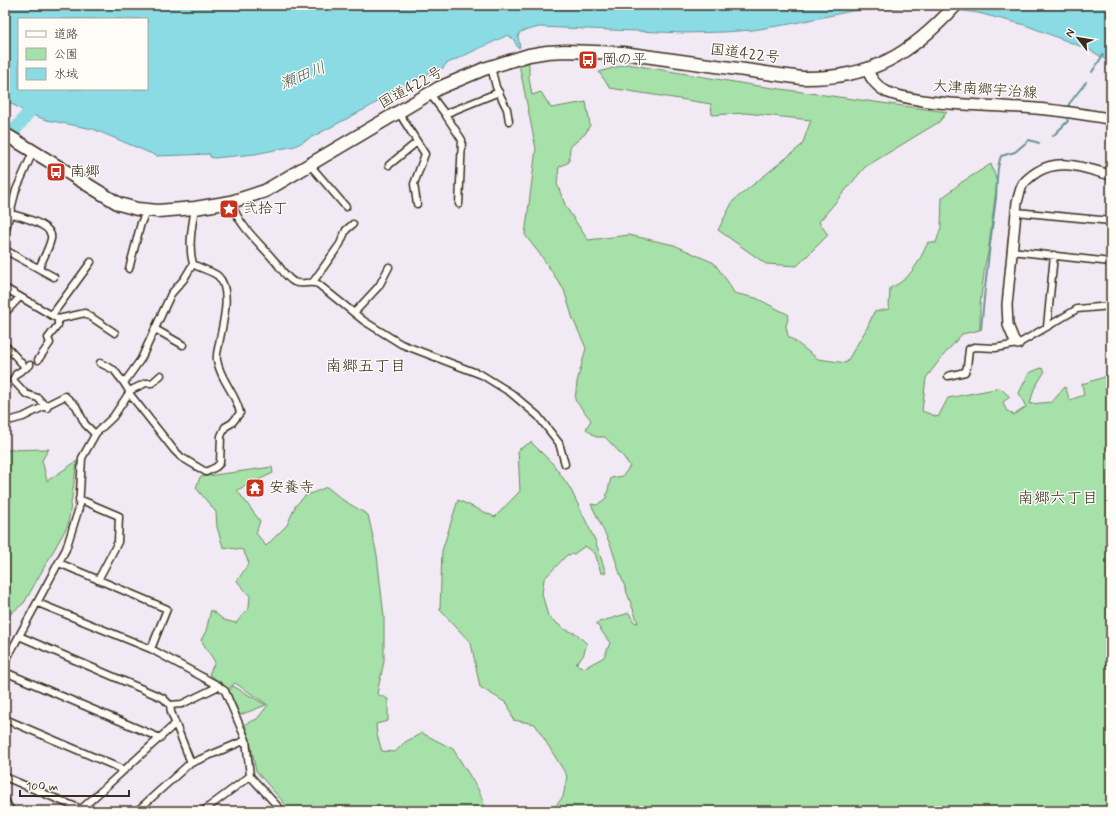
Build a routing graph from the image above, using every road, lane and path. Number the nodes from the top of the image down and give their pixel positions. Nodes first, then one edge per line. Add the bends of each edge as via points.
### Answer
1 (956, 5) edge
2 (491, 66) junction
3 (867, 70) junction
4 (499, 92) junction
5 (430, 94) junction
6 (399, 113) junction
7 (445, 114) junction
8 (1111, 119) edge
9 (509, 120) dead end
10 (9, 136) edge
11 (417, 142) junction
12 (33, 152) junction
13 (389, 164) dead end
14 (310, 165) junction
15 (1111, 175) edge
16 (231, 202) junction
17 (417, 204) dead end
18 (459, 204) dead end
19 (346, 207) dead end
20 (195, 208) junction
21 (147, 210) junction
22 (1016, 212) junction
23 (10, 214) junction
24 (1111, 221) edge
25 (353, 224) dead end
26 (5, 233) edge
27 (5, 250) edge
28 (1011, 251) junction
29 (1054, 255) junction
30 (91, 262) dead end
31 (1111, 262) edge
32 (193, 264) junction
33 (389, 267) dead end
34 (39, 268) junction
35 (130, 269) dead end
36 (54, 277) dead end
37 (313, 282) junction
38 (5, 288) edge
39 (20, 297) junction
40 (1111, 306) edge
41 (5, 313) edge
42 (354, 313) junction
43 (52, 316) junction
44 (58, 319) junction
45 (1047, 327) junction
46 (155, 329) junction
47 (115, 333) dead end
48 (1018, 344) junction
49 (5, 345) edge
50 (183, 345) dead end
51 (38, 360) dead end
52 (100, 363) dead end
53 (161, 375) dead end
54 (948, 376) dead end
55 (124, 383) junction
56 (129, 392) junction
57 (47, 407) junction
58 (5, 420) edge
59 (95, 434) junction
60 (565, 464) dead end
61 (80, 500) junction
62 (59, 563) junction
63 (98, 580) junction
64 (38, 603) junction
65 (19, 636) junction
66 (151, 649) junction
67 (5, 662) edge
68 (5, 672) edge
69 (219, 686) junction
70 (170, 705) junction
71 (5, 720) edge
72 (175, 724) junction
73 (160, 738) junction
74 (246, 740) junction
75 (191, 763) junction
76 (124, 770) junction
77 (250, 776) junction
78 (5, 777) edge
79 (5, 800) edge
80 (81, 810) edge
81 (11, 811) edge
82 (136, 811) edge
83 (203, 811) edge
84 (281, 811) edge

1 - 3 highway, 国道422号 via 903,53
2 - 3 highway, 国道422号 via 529,55 565,51 654,57 802,78 840,76
2 - 4 street
2 - 5 highway, 国道422号
3 - 8 main road, 大津南郷宇治線 via 880,88 906,98 948,104 1072,112
4 - 7 street
4 - 9 street
5 - 6 highway, 国道422号
5 - 7 street
6 - 11 street
6 - 14 highway, 国道422号
7 - 18 street via 462,140
10 - 12 highway, 国道422号
11 - 13 street
11 - 17 street via 425,154 414,184
12 - 21 highway, 国道422号 via 120,204
12 - 23 street via 16,190
14 - 16 highway, 国道422号 via 265,191
14 - 19 street
15 - 22 street via 1070,164 1045,167 1022,185
16 - 20 highway, 国道422号
16 - 37 street via 236,215 286,275 294,282
20 - 21 highway, 国道422号
20 - 32 street via 191,242
21 - 35 street via 141,223
22 - 24 street
22 - 28 street
23 - 26 street
23 - 34 street via 41,224 50,230 52,237
25 - 37 street via 346,230 340,244
27 - 34 street
28 - 29 street
28 - 48 street via 1008,325
29 - 31 street
29 - 45 street
30 - 43 street
32 - 46 street via 171,294
32 - 56 street via 217,275 224,285 226,294 216,358 222,378 238,403 240,413 225,427 220,436 220,463 206,472 181,457
33 - 42 street via 378,286
34 - 36 street
37 - 42 street
38 - 39 street
39 - 41 street
39 - 43 street
40 - 45 street via 1077,309
42 - 60 street via 401,344 482,375 511,393 538,416 559,443
43 - 44 street
44 - 47 street via 85,313
44 - 51 street via 58,325 48,338 50,342
45 - 48 street
46 - 50 street
46 - 55 street via 141,358
48 - 54 street via 969,349 964,372
49 - 57 street via 28,367 16,374 13,380 26,394 38,398
52 - 55 street via 114,370
53 - 56 street via 152,383 146,383
55 - 56 street
56 - 59 street via 113,417
57 - 58 street via 23,417
57 - 59 street via 65,396 76,406 85,424
59 - 61 street via 82,458
61 - 62 street via 66,550
61 - 63 street via 119,516 118,542
62 - 63 street
62 - 64 street
63 - 66 street via 167,609
64 - 65 street
64 - 66 street
65 - 67 street
65 - 70 street via 163,698
66 - 69 street
68 - 73 street
69 - 70 street via 182,704
69 - 74 street via 225,691
70 - 72 street
71 - 76 street
72 - 73 street
72 - 75 street
73 - 76 street
74 - 75 street
74 - 77 street
75 - 82 street
76 - 80 street
77 - 83 street
77 - 84 street
78 - 80 street
79 - 81 street

